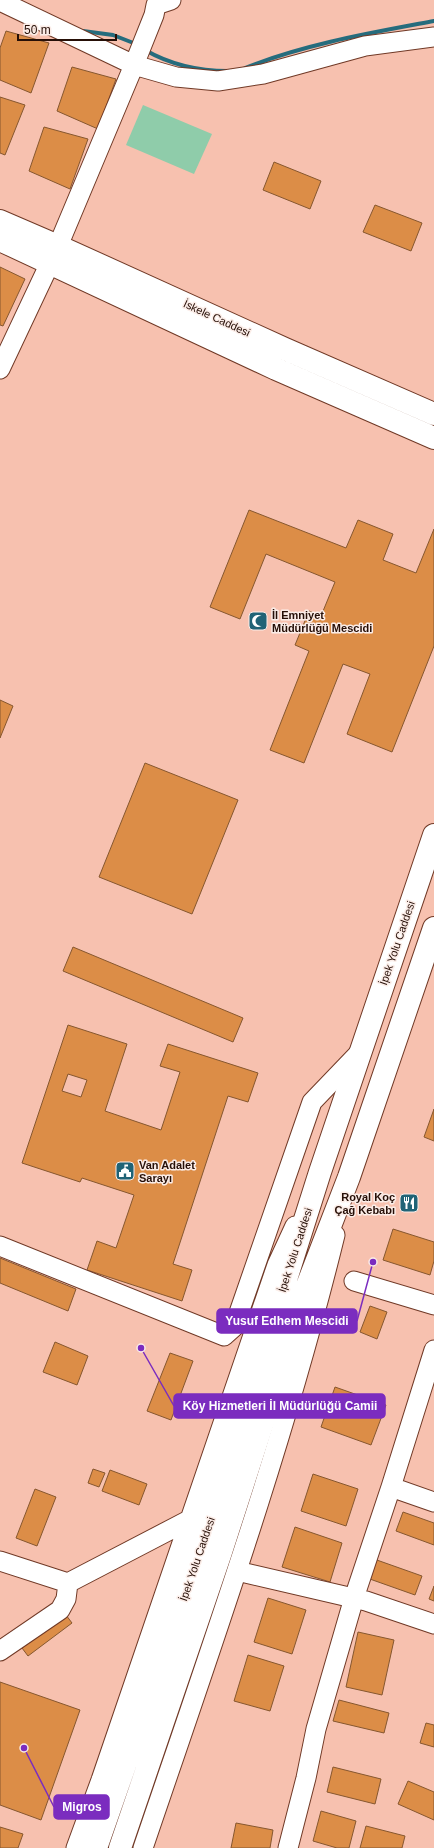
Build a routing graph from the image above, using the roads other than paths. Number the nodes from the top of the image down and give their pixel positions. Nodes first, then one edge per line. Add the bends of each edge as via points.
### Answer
1 (171, 0) edge
2 (0, 1) edge
3 (434, 37) edge
4 (134, 65) junction
5 (0, 221) edge
6 (0, 240) edge
7 (54, 254) junction
8 (0, 369) edge
9 (434, 414) edge
10 (434, 438) edge
11 (434, 835) edge
12 (434, 928) edge
13 (360, 1052) junction
14 (320, 1172) junction
15 (349, 1177) junction
16 (0, 1246) edge
17 (354, 1281) dead end
18 (434, 1305) edge
19 (434, 1350) edge
20 (392, 1487) junction
21 (434, 1502) edge
22 (189, 1520) junction
23 (0, 1561) edge
24 (237, 1571) junction
25 (68, 1583) junction
26 (354, 1598) junction
27 (434, 1624) edge
28 (0, 1651) edge
29 (76, 1848) edge
30 (96, 1848) edge
31 (120, 1848) edge
32 (143, 1848) edge
33 (288, 1848) edge

1 - 4 street via 156,5
2 - 4 street
3 - 4 street via 365,46 263,74 218,81 176,77
4 - 7 street
5 - 7 main road, İskele Caddesi
6 - 7 main road
7 - 8 street
7 - 9 main road, İskele Caddesi
7 - 10 main road via 276,369
11 - 13 main road, İpek Yolu Caddesi
12 - 15 main road, İpek Yolu Caddesi
13 - 14 main road, İpek Yolu Caddesi
13 - 16 street via 312,1102 234,1327 224,1336
14 - 22 street via 277,1265
14 - 30 main road, İpek Yolu Caddesi via 201,1548
15 - 24 street via 296,1384
15 - 31 main road, İpek Yolu Caddesi via 307,1286 220,1555
17 - 18 street
19 - 20 street
20 - 21 street
20 - 26 street
22 - 25 street
22 - 29 street
23 - 25 street
24 - 26 street
24 - 32 street
25 - 28 street via 66,1599 60,1610
26 - 27 street
26 - 33 street via 316,1729

